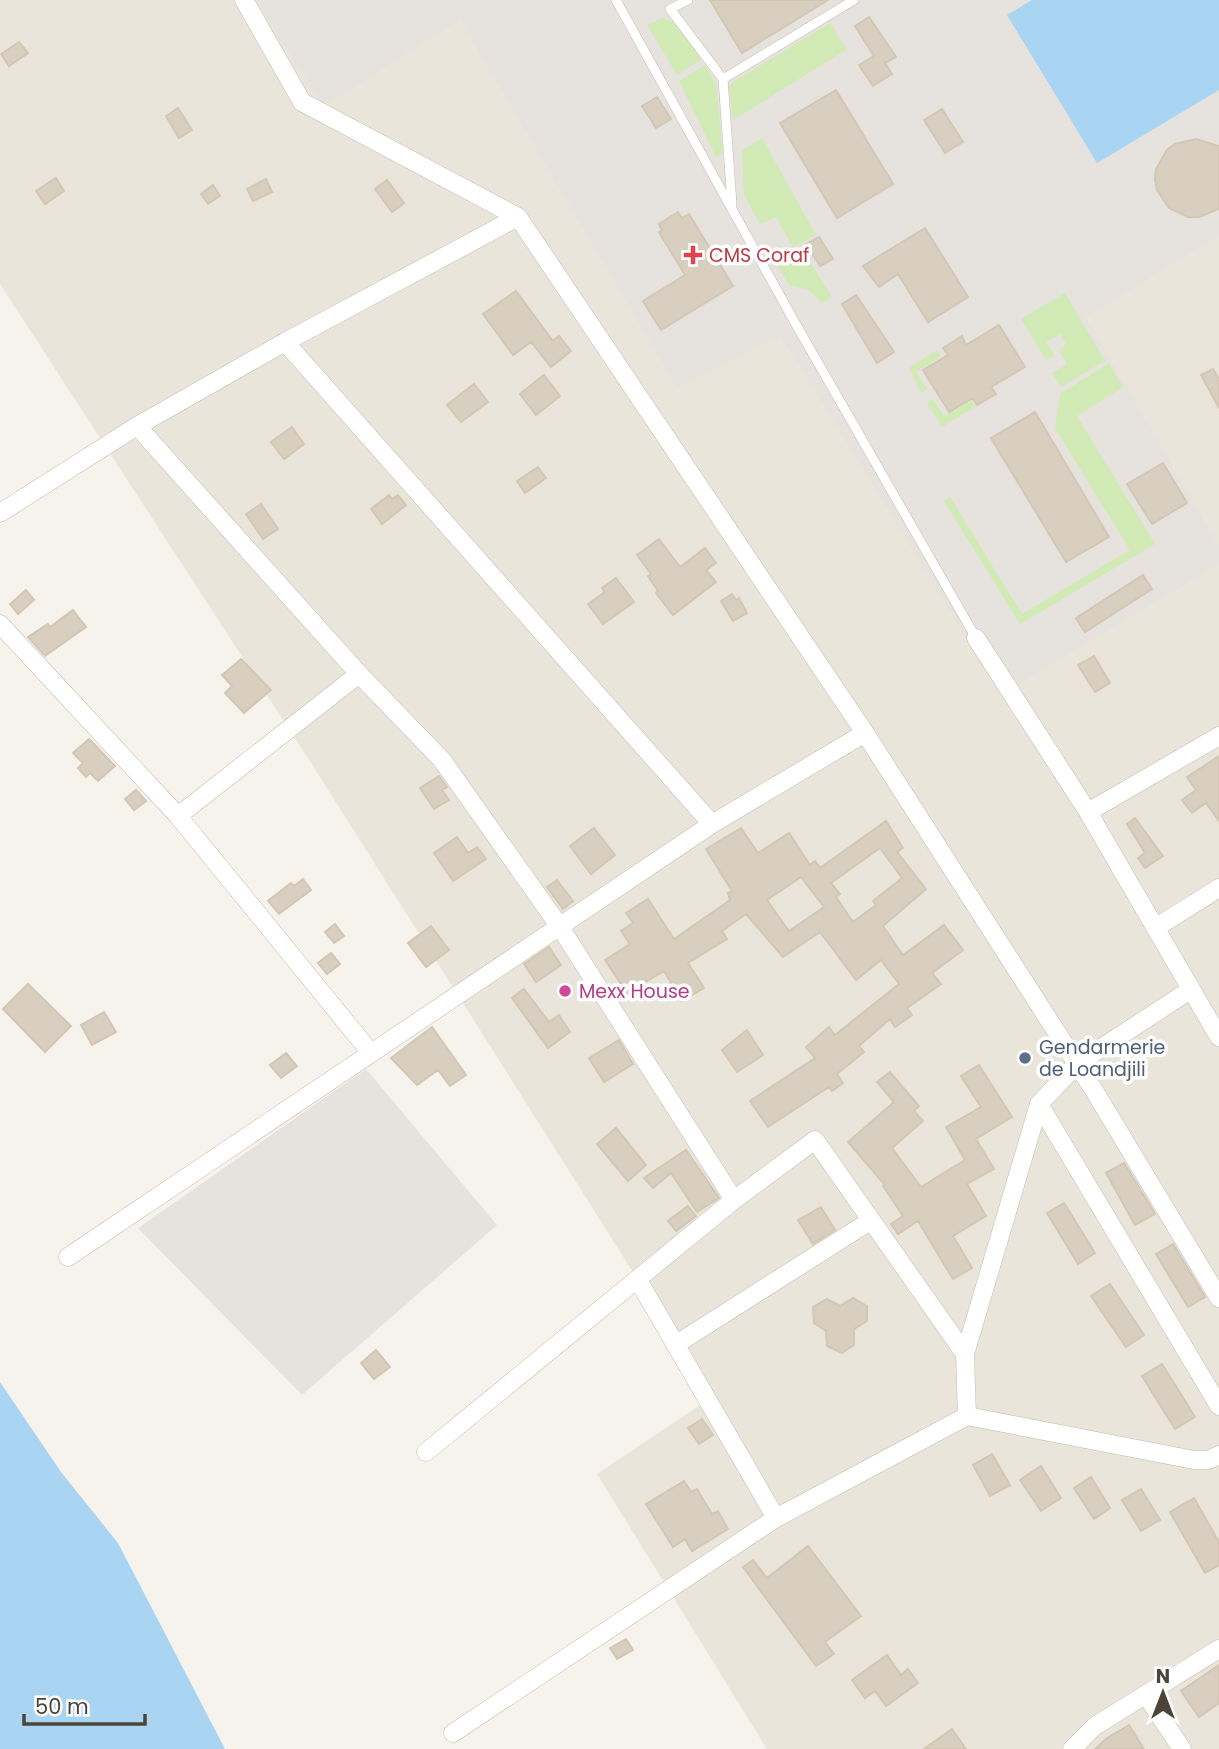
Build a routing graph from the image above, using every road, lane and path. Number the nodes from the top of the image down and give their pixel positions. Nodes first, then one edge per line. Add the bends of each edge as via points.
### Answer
1 (244, 0) edge
2 (616, 0) edge
3 (688, 0) edge
4 (854, 0) edge
5 (723, 79) junction
6 (733, 209) junction
7 (519, 217) junction
8 (285, 342) junction
9 (137, 426) junction
10 (0, 513) edge
11 (0, 624) edge
12 (976, 638) joint
13 (359, 674) junction
14 (865, 733) junction
15 (1219, 736) edge
16 (1088, 812) junction
17 (178, 816) junction
18 (712, 824) junction
19 (1219, 888) edge
20 (559, 927) junction
21 (1155, 928) junction
22 (1190, 990) junction
23 (1213, 1012) edge
24 (1219, 1037) edge
25 (371, 1053) junction
26 (1077, 1064) junction
27 (1039, 1104) junction
28 (734, 1200) junction
29 (870, 1221) junction
30 (68, 1257) dead end
31 (638, 1280) junction
32 (1219, 1298) edge
33 (675, 1345) junction
34 (965, 1354) junction
35 (1219, 1406) edge
36 (968, 1416) junction
37 (426, 1452) dead end
38 (1219, 1455) edge
39 (776, 1518) junction
40 (1219, 1649) edge
41 (1146, 1695) junction
42 (453, 1733) dead end
43 (1072, 1749) edge
44 (1182, 1749) edge

1 - 7 street via 302,102
2 - 6 lane
3 - 5 lane via 670,9
4 - 5 lane
5 - 6 lane
6 - 12 lane
7 - 8 street
7 - 14 street
8 - 9 street
8 - 18 street
9 - 10 street
9 - 13 street
11 - 17 street
12 - 16 street
13 - 17 street
13 - 20 street via 442,760
14 - 18 street
14 - 26 street
15 - 16 street
16 - 21 street
17 - 25 street
18 - 20 street
19 - 21 street
20 - 25 street
20 - 28 street
21 - 22 street
22 - 23 street
22 - 26 street
23 - 24 street
25 - 30 street
26 - 27 street
26 - 32 street
27 - 34 street
27 - 35 street
28 - 29 street via 815,1140
28 - 31 street
29 - 33 street
29 - 34 street
31 - 33 street
31 - 37 street
33 - 39 street
34 - 36 street
36 - 38 street via 1194,1460
36 - 39 street
39 - 42 street
40 - 41 street
41 - 43 street via 1095,1726
41 - 44 street

